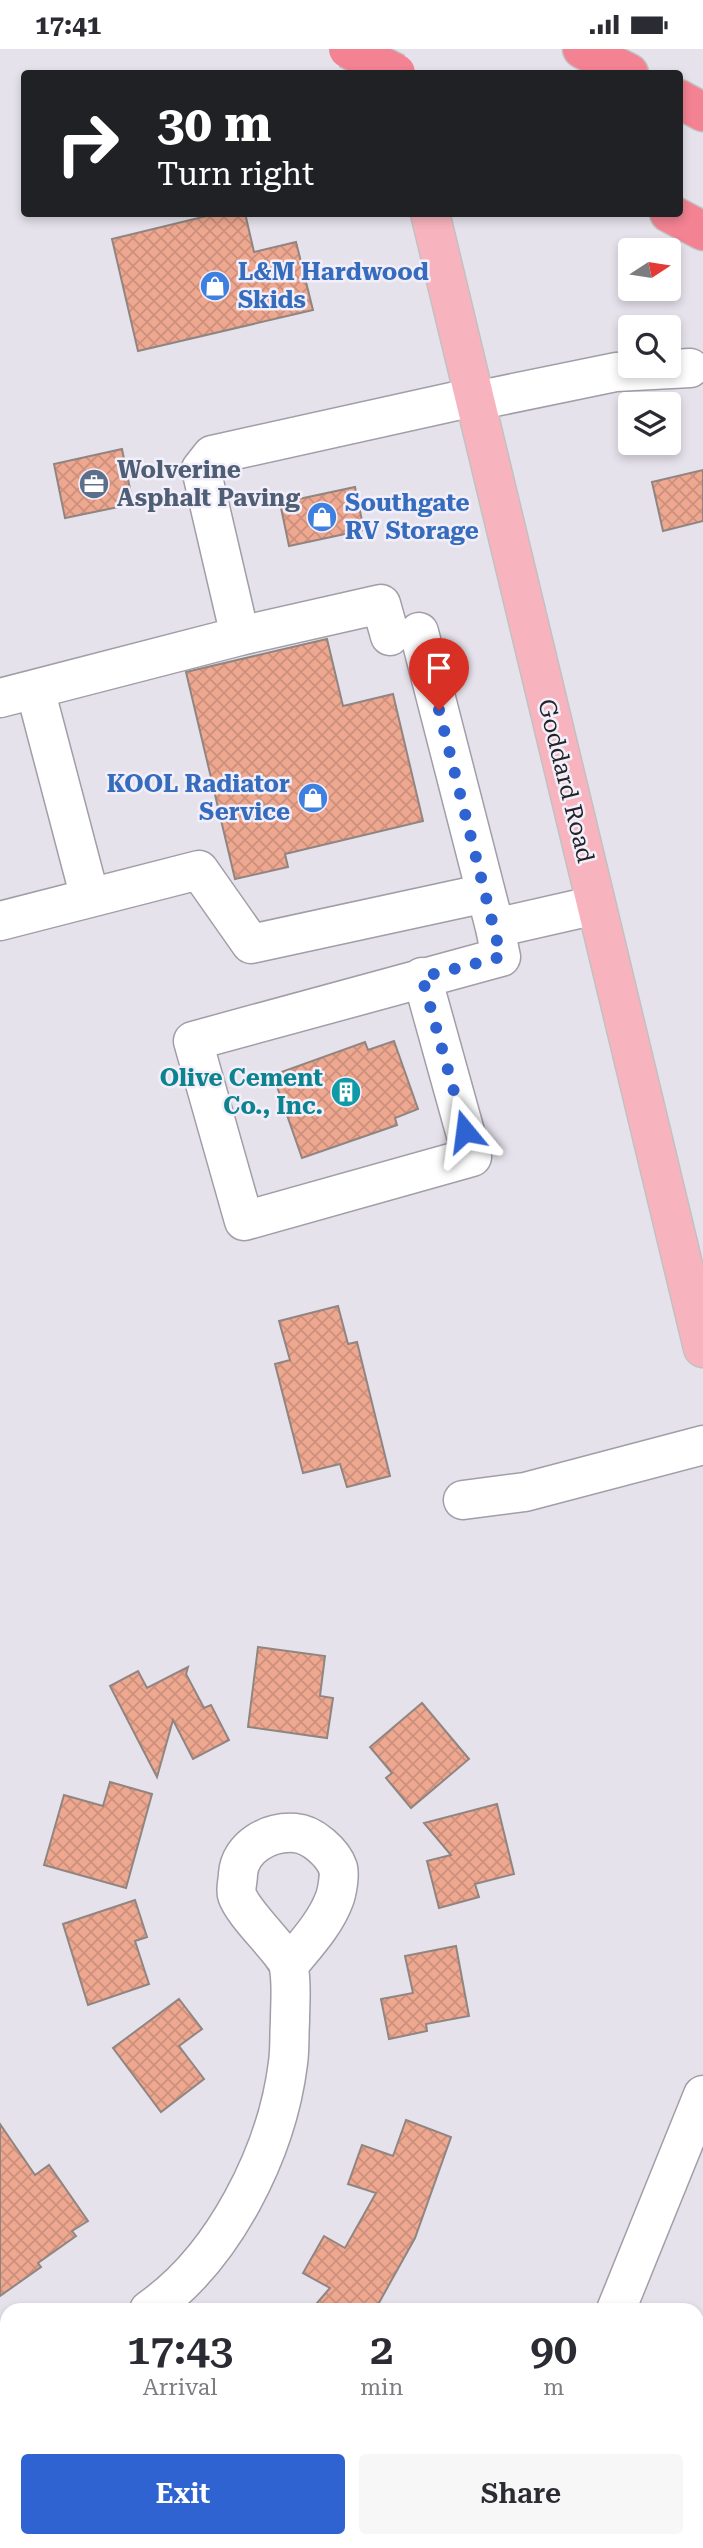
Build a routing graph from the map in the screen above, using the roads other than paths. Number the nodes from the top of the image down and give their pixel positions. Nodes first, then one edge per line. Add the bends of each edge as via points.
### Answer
1 (348, 49) edge
2 (390, 49) edge
3 (582, 49) edge
4 (390, 70) edge
5 (395, 70) edge
6 (623, 70) edge
7 (683, 101) edge
8 (703, 112) edge
9 (431, 217) edge
10 (677, 217) edge
11 (703, 231) edge
12 (690, 368) dead end
13 (475, 399) junction
14 (240, 636) junction
15 (18, 693) edge
16 (90, 898) junction
17 (596, 905) junction
18 (490, 911) junction
19 (0, 921) edge
20 (422, 977) junction
21 (703, 1348) edge
22 (703, 1445) edge
23 (463, 1500) dead end
24 (289, 1965) dead end
25 (703, 2095) edge
26 (159, 2303) edge
27 (619, 2303) edge

1 - 4 highway, bridge
2 - 5 main road
3 - 6 highway
7 - 8 highway
9 - 13 main road, Goddard Road
10 - 11 highway
12 - 13 street via 616,372
13 - 14 street via 212,455 201,469
13 - 17 main road, Goddard Road
14 - 15 street
14 - 18 street via 381,604 404,634
15 - 16 street
16 - 18 street via 199,870 251,944
16 - 19 street
17 - 18 street
17 - 21 main road, Goddard Road
18 - 20 street via 501,957
20 - 20 street via 472,1157 244,1221 193,1041
22 - 23 street via 526,1492
24 - 26 street via 289,2062 278,2116 256,2176 210,2249 174,2293
25 - 27 street

